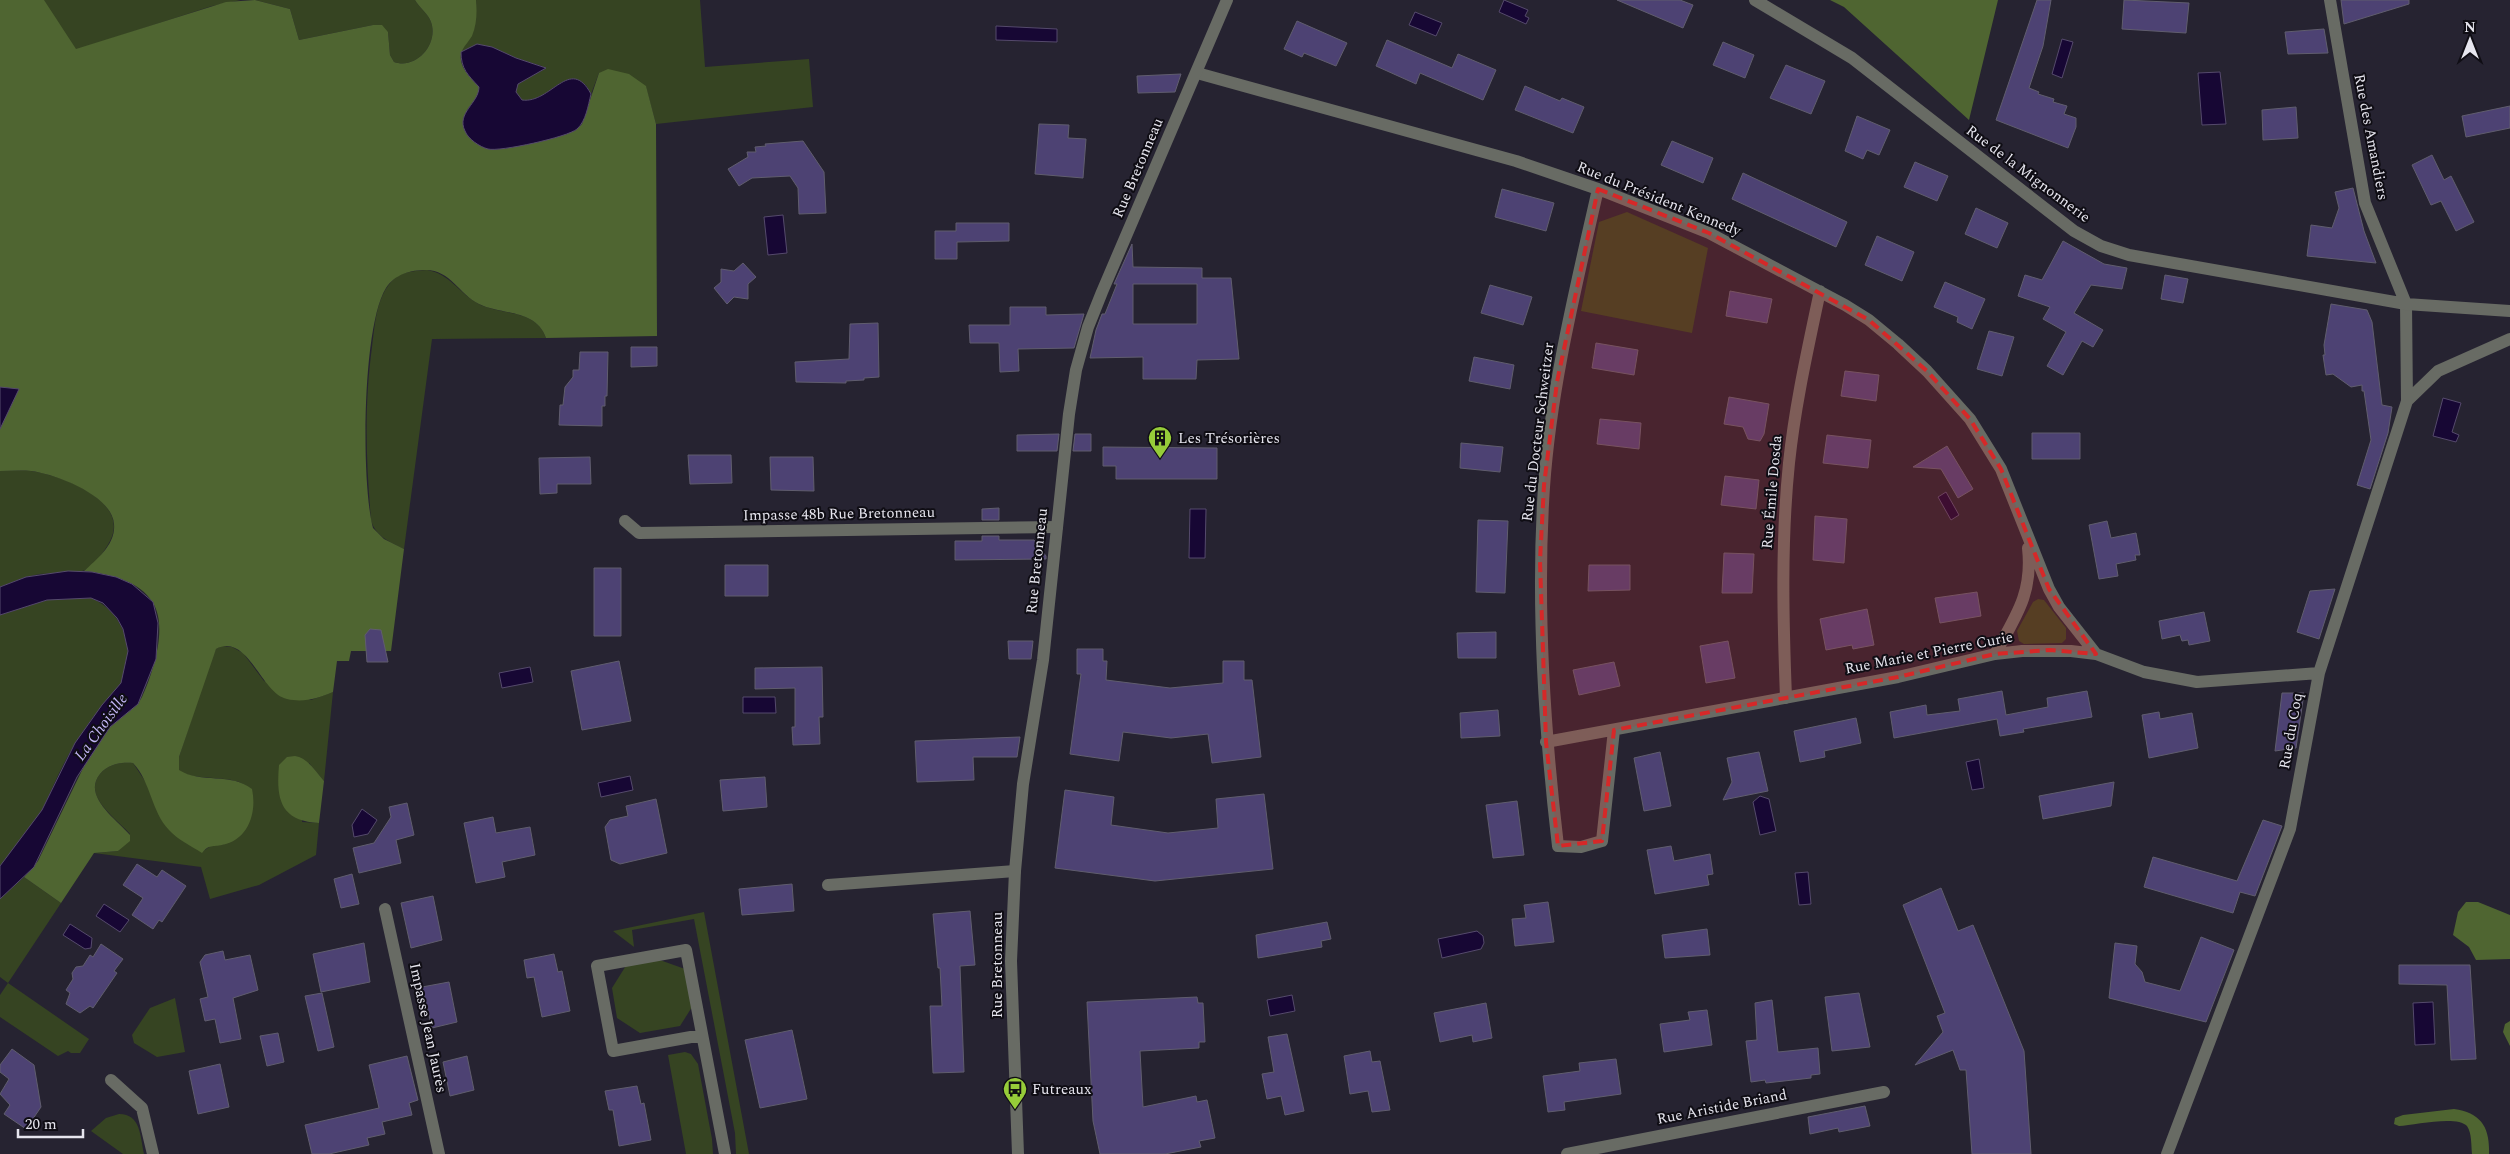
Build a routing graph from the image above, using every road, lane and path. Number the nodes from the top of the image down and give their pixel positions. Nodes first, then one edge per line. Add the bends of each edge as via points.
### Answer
1 (1227, 0) edge
2 (1755, 0) edge
3 (2330, 0) edge
4 (1197, 73) junction
5 (1598, 189) junction
6 (1820, 290) junction
7 (2406, 304) junction
8 (2510, 310) edge
9 (2510, 339) edge
10 (2407, 401) junction
11 (625, 521) dead end
12 (1058, 527) junction
13 (2026, 530) junction
14 (1995, 654) junction
15 (2096, 654) junction
16 (2318, 673) junction
17 (1786, 698) junction
18 (1614, 730) junction
19 (1546, 742) junction
20 (1015, 871) junction
21 (828, 885) dead end
22 (385, 909) dead end
23 (702, 1035) junction
24 (111, 1080) dead end
25 (1884, 1092) dead end
26 (1594, 1151) edge
27 (153, 1154) edge
28 (439, 1154) edge
29 (725, 1154) edge
30 (1018, 1154) edge
31 (1567, 1154) edge
32 (2167, 1154) edge

1 - 4 street, Rue Bretonneau
2 - 7 street, Rue de la Mignonnerie via 1852,58 2074,231 2100,246 2129,255
3 - 7 street, Rue des Amandiers via 2365,202
4 - 5 street, Rue du Président Kennedy via 1516,161
4 - 12 street, Rue Bretonneau via 1088,327 1076,370 1069,414
5 - 6 street, Rue du Président Kennedy via 1709,233
5 - 19 street, Rue du Docteur Schweitzer via 1557,382 1544,485 1540,561
6 - 13 street, Rue du Président Kennedy via 1869,320 1950,395 2001,469
6 - 17 street, Rue Émile Dosda via 1798,397 1785,509 1782,607
7 - 8 street, Rue de la Mignonnerie
7 - 10 street, Rue du Coq
9 - 10 street via 2438,370
10 - 16 street, Rue du Coq
11 - 12 street, Impasse 48b Rue Bretonneau via 639,534
12 - 20 street, Rue Bretonneau via 1043,660 1023,784
13 - 14 street, Rue du Président Kennedy via 2030,570 2028,587
13 - 15 street, Rue du Président Kennedy via 2049,590
14 - 15 street, Rue Marie et Pierre Curie via 2050,650
14 - 17 street, Rue Marie et Pierre Curie via 1898,677
15 - 16 street, Rue Marie et Pierre Curie via 2144,672 2197,682
16 - 32 street, Rue du Coq via 2290,829
17 - 18 street, Rue Marie et Pierre Curie
18 - 19 street, Rue Marie et Pierre Curie
18 - 19 street, Rue du Docteur Schweitzer via 1602,841 1582,847 1558,846
20 - 21 street
20 - 30 street, Rue Bretonneau via 1011,961
22 - 28 street, Impasse Jean Jaurès
23 - 23 street via 686,950 597,966 613,1051
23 - 29 street
24 - 27 street via 142,1108
25 - 26 street, Rue Aristide Briand
26 - 31 street, Rue Aristide Briand

